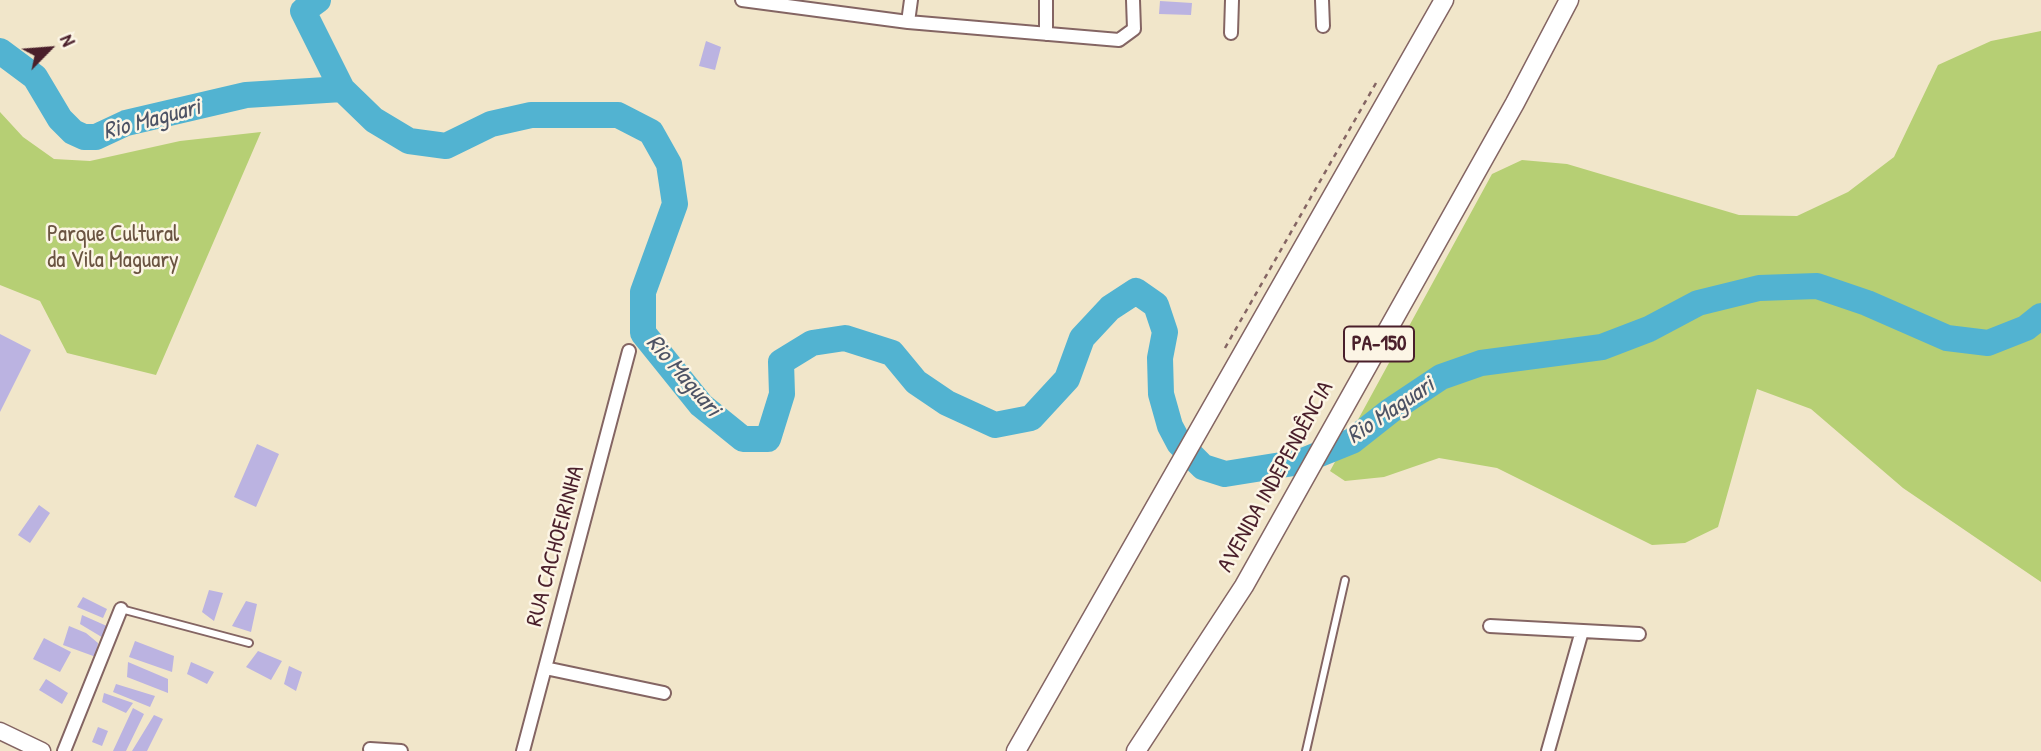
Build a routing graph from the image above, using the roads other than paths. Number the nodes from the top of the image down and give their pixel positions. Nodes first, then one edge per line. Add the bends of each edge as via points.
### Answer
1 (742, 0) edge
2 (911, 0) edge
3 (1046, 0) edge
4 (1133, 0) edge
5 (1232, 0) edge
6 (1322, 0) edge
7 (1444, 0) edge
8 (1569, 0) edge
9 (800, 3) edge
10 (908, 22) junction
11 (1322, 26) dead end
12 (1231, 33) dead end
13 (1046, 34) junction
14 (629, 351) dead end
15 (1345, 580) dead end
16 (121, 609) joint
17 (1490, 626) dead end
18 (1581, 631) junction
19 (1639, 634) dead end
20 (249, 643) dead end
21 (545, 668) junction
22 (664, 693) dead end
23 (0, 732) edge
24 (370, 749) edge
25 (42, 751) edge
26 (64, 751) edge
27 (401, 751) edge
28 (523, 751) edge
29 (1016, 751) edge
30 (1136, 751) edge
31 (1306, 751) edge
32 (1548, 751) edge

1 - 9 street
2 - 10 street
3 - 13 street
4 - 13 street via 1134,29 1119,40
5 - 12 street
6 - 11 street
7 - 29 main road
8 - 30 main road, AVENIDA INDEPENDÊNCIA / PA-150 via 1244,586
9 - 10 street
10 - 13 street
14 - 21 street, RUA CACHOEIRINHA
15 - 31 lane
16 - 20 lane
16 - 26 street
17 - 18 street
18 - 19 street
18 - 32 street
21 - 22 street
21 - 28 street, RUA CACHOEIRINHA
23 - 25 street
24 - 27 street

